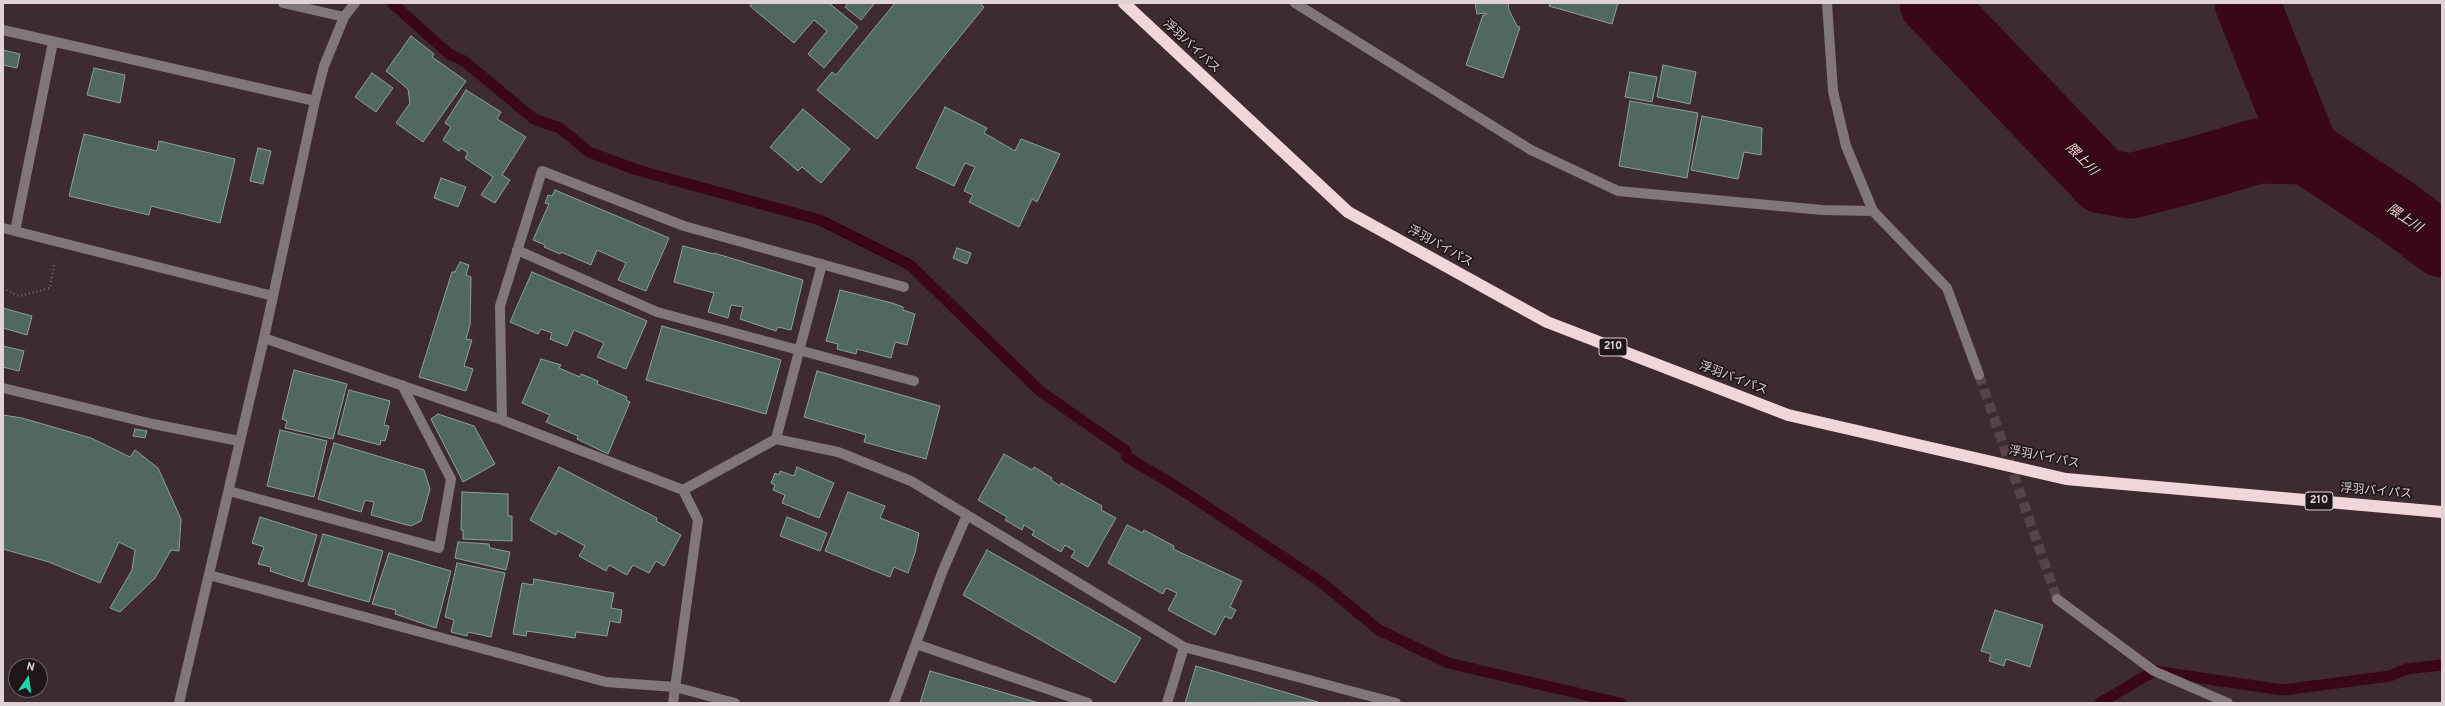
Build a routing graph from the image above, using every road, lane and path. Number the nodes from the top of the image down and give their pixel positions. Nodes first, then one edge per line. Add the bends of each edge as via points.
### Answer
1 (283, 3) edge
2 (355, 3) edge
3 (1124, 3) edge
4 (1295, 3) edge
5 (1827, 3) edge
6 (344, 17) junction
7 (3, 30) edge
8 (53, 42) junction
9 (315, 101) junction
10 (1873, 211) junction
11 (3, 228) edge
12 (15, 231) junction
13 (59, 241) junction
14 (517, 250) junction
15 (822, 264) junction
16 (904, 287) dead end
17 (3, 288) edge
18 (273, 296) junction
19 (264, 338) junction
20 (799, 350) junction
21 (1979, 375) tunnel mouth
22 (914, 381) dead end
23 (402, 385) junction
24 (3, 388) edge
25 (502, 420) junction
26 (776, 439) junction
27 (239, 441) junction
28 (682, 490) junction
29 (229, 491) junction
30 (2442, 512) edge
31 (967, 515) junction
32 (209, 575) junction
33 (2057, 599) tunnel mouth
34 (916, 644) junction
35 (1184, 647) junction
36 (675, 687) junction
37 (179, 703) edge
38 (673, 703) edge
39 (735, 703) edge
40 (894, 703) edge
41 (1088, 703) edge
42 (1167, 703) edge
43 (1396, 703) edge
44 (2228, 703) edge

1 - 6 street
2 - 6 street
3 - 30 highway, 浮羽バイパス / 210 via 1348,212 1547,322 1788,415 2066,479
4 - 10 street via 1531,150 1618,191 1822,210
5 - 10 street via 1833,91 1846,146
6 - 9 street via 324,66
7 - 8 street
8 - 9 street
8 - 12 street
9 - 18 street
10 - 21 street via 1947,288
11 - 12 street
12 - 13 street
13 - 17 path via 50,288 19,296
13 - 18 street
14 - 15 street via 542,171 684,226
14 - 20 street via 657,312
14 - 25 street via 500,306
15 - 16 street
15 - 20 street
18 - 19 street
19 - 23 street
19 - 27 street
20 - 22 street
20 - 26 street
23 - 25 street
23 - 29 street via 451,479 439,548
24 - 27 street via 153,424
25 - 28 street
26 - 28 street
26 - 31 street via 838,452 911,481
27 - 29 street
28 - 36 street via 698,520
29 - 32 street
31 - 34 street via 943,570
31 - 35 street
32 - 36 street via 606,682
32 - 37 street
33 - 44 street via 2154,672
34 - 40 street
34 - 41 street
35 - 42 street
35 - 43 street
36 - 38 street
36 - 39 street

